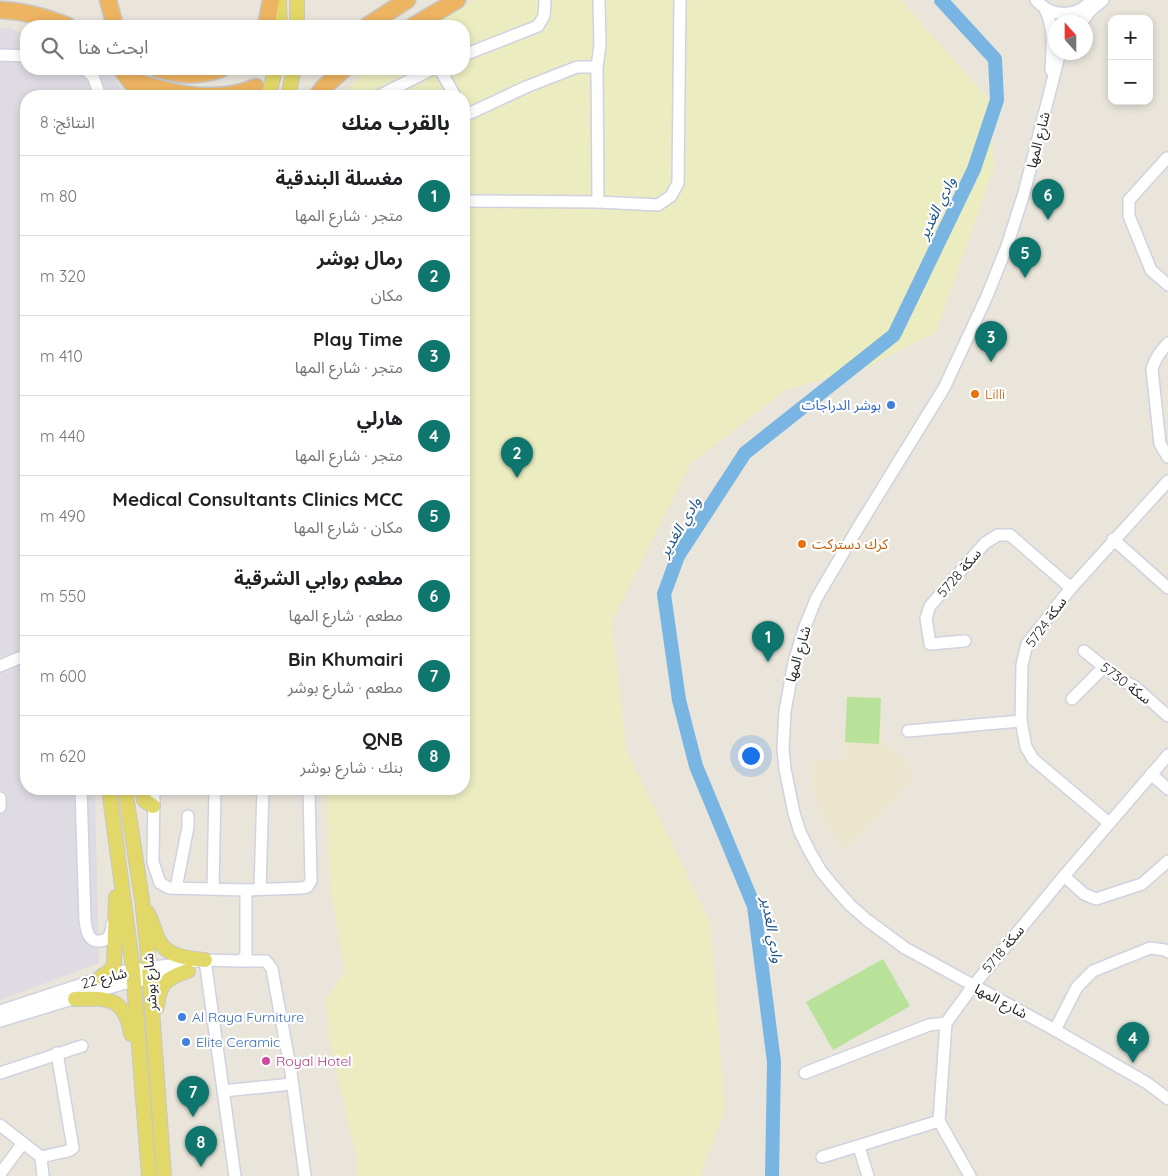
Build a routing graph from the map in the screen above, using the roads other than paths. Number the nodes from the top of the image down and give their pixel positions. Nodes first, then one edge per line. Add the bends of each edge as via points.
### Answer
1 (108, 0) edge
2 (271, 0) edge
3 (279, 0) edge
4 (297, 0) edge
5 (407, 0) edge
6 (439, 0) edge
7 (457, 0) edge
8 (599, 0) edge
9 (680, 0) edge
10 (1036, 0) edge
11 (1092, 0) edge
12 (1103, 0) edge
13 (545, 1) dead end
14 (1045, 9) junction
15 (0, 10) edge
16 (1070, 15) edge
17 (1081, 15) edge
18 (1083, 15) edge
19 (52, 20) edge
20 (113, 20) edge
21 (267, 20) edge
22 (280, 20) edge
23 (297, 20) edge
24 (376, 20) edge
25 (409, 20) edge
26 (423, 20) edge
27 (470, 53) edge
28 (0, 55) edge
29 (20, 56) edge
30 (1058, 60) edge
31 (597, 67) junction
32 (92, 75) edge
33 (127, 75) edge
34 (128, 75) edge
35 (272, 75) edge
36 (293, 75) edge
37 (331, 75) edge
38 (337, 75) edge
39 (420, 75) edge
40 (443, 75) edge
41 (98, 90) edge
42 (138, 90) edge
43 (163, 90) edge
44 (264, 90) edge
45 (289, 90) edge
46 (318, 90) edge
47 (322, 90) edge
48 (391, 90) edge
49 (452, 90) edge
50 (1050, 94) junction
51 (470, 111) edge
52 (1167, 158) edge
53 (470, 201) edge
54 (598, 202) junction
55 (1168, 285) edge
56 (1168, 343) edge
57 (1168, 457) edge
58 (1168, 481) edge
59 (1113, 540) junction
60 (1071, 588) junction
61 (1168, 588) edge
62 (965, 641) dead end
63 (1084, 651) dead end
64 (20, 658) edge
65 (0, 666) edge
66 (1104, 667) junction
67 (1072, 699) dead end
68 (1168, 716) edge
69 (1021, 721) junction
70 (908, 731) dead end
71 (1168, 755) edge
72 (1152, 774) junction
73 (1168, 788) edge
74 (81, 795) edge
75 (110, 795) edge
76 (126, 795) edge
77 (143, 795) edge
78 (154, 795) edge
79 (215, 795) edge
80 (263, 795) edge
81 (309, 795) edge
82 (0, 798) edge
83 (153, 806) junction
84 (0, 807) edge
85 (188, 816) dead end
86 (1109, 823) junction
87 (116, 844) junction
88 (1168, 861) edge
89 (1064, 876) junction
90 (176, 888) junction
91 (213, 889) junction
92 (260, 889) junction
93 (246, 890) junction
94 (142, 900) junction
95 (116, 910) junction
96 (1168, 952) edge
97 (205, 960) junction
98 (241, 961) junction
99 (188, 971) junction
100 (149, 973) junction
101 (133, 975) junction
102 (101, 977) junction
103 (973, 986) junction
104 (75, 999) junction
105 (0, 1011) edge
106 (0, 1021) edge
107 (946, 1023) junction
108 (1055, 1030) junction
109 (153, 1037) junction
110 (82, 1046) dead end
111 (57, 1053) junction
112 (0, 1073) edge
113 (805, 1073) dead end
114 (1147, 1083) junction
115 (292, 1084) junction
116 (223, 1091) junction
117 (1168, 1091) edge
118 (1168, 1099) edge
119 (142, 1102) junction
120 (939, 1121) junction
121 (0, 1125) edge
122 (23, 1143) junction
123 (859, 1147) junction
124 (41, 1157) junction
125 (822, 1157) dead end
126 (0, 1174) edge
127 (164, 1175) edge
128 (43, 1176) edge
129 (149, 1176) edge
130 (235, 1176) edge
131 (304, 1176) edge
132 (868, 1176) edge
133 (970, 1176) edge

1 - 20 highway
2 - 21 highway
3 - 22 main road
4 - 23 main road
5 - 24 highway
6 - 25 highway
7 - 26 highway
8 - 31 street
9 - 54 street via 678,183 670,196 658,205
10 - 14 street
11 - 17 street
12 - 18 street
13 - 27 street via 544,16 538,26
14 - 16 street
14 - 50 street, شارع المها via 1053,32
15 - 19 highway
28 - 29 street
30 - 50 street, شارع المها
31 - 51 street via 578,68
31 - 54 street
32 - 41 street
33 - 42 highway
34 - 43 highway
35 - 44 main road, bridge
36 - 45 main road, bridge
37 - 46 highway
38 - 47 highway
39 - 48 street
40 - 49 street
50 - 103 street, شارع المها via 1024,193 987,296 944,388 816,599 794,662 783,731 785,769 794,813 800,832 821,871 850,905 882,933
52 - 55 street via 1129,200 1129,216 1152,270
53 - 54 street
56 - 57 street via 1152,369 1160,444
58 - 59 street, سكة 5724
59 - 60 street, سكة 5724
59 - 61 street
60 - 62 street, سكة 5728 via 1010,535 998,535 984,543 930,606 926,618 930,644
60 - 69 street, سكة 5724 via 1027,644 1022,665
63 - 66 street, سكة 5730
64 - 65 street
66 - 67 street
66 - 68 street, سكة 5730 via 1134,686
69 - 70 street
69 - 86 street, سكة 5724 via 1026,747 1034,759
71 - 72 street, سكة 5718
72 - 73 street
72 - 86 street, سكة 5718
74 - 95 street via 85,920 90,938 96,942 109,936
75 - 87 main road, شارع بوشر
76 - 94 main road, شارع بوشر
77 - 83 main road via 144,800
78 - 83 street
79 - 91 street
80 - 92 street
81 - 92 street via 311,880 307,887
82 - 84 street
83 - 90 street via 153,862 160,883
85 - 90 street
86 - 89 street, سكة 5718
87 - 95 main road
87 - 101 main road, شارع بوشر
88 - 89 street via 1142,884 1096,899 1084,894
89 - 103 street, سكة 5718
90 - 91 street
91 - 93 street
92 - 93 street
93 - 98 street via 246,955
94 - 97 main road via 164,948 179,956
94 - 100 main road, شارع بوشر
95 - 102 main road via 114,965
96 - 108 street via 1150,948 1093,971 1077,987
97 - 98 street
97 - 99 street, شارع 22
97 - 100 street, شارع 22
97 - 116 street
98 - 115 street via 266,961 272,969
99 - 100 street, شارع 22
99 - 109 main road via 174,976 160,989 158,1027
100 - 101 street, شارع 22
100 - 109 main road, شارع بوشر
101 - 102 street, شارع 22
101 - 104 street, شارع 22
101 - 119 main road, شارع بوشر
102 - 105 street, شارع 22
103 - 107 street, سكة 5718
103 - 108 street, شارع المها
104 - 106 street, شارع 22
104 - 119 main road via 107,1000 120,1006 127,1016
107 - 113 street via 929,1025
107 - 120 street
108 - 114 street, شارع المها
109 - 127 main road, شارع بوشر
110 - 111 street
111 - 112 street
111 - 124 street via 73,1148
114 - 117 street, شارع المها
114 - 118 street, شارع المها
115 - 116 street
115 - 131 street
116 - 130 street
119 - 129 main road, شارع بوشر
120 - 123 street
120 - 133 street
121 - 122 street
122 - 124 street
122 - 126 street
123 - 125 street
123 - 132 street
124 - 128 street

